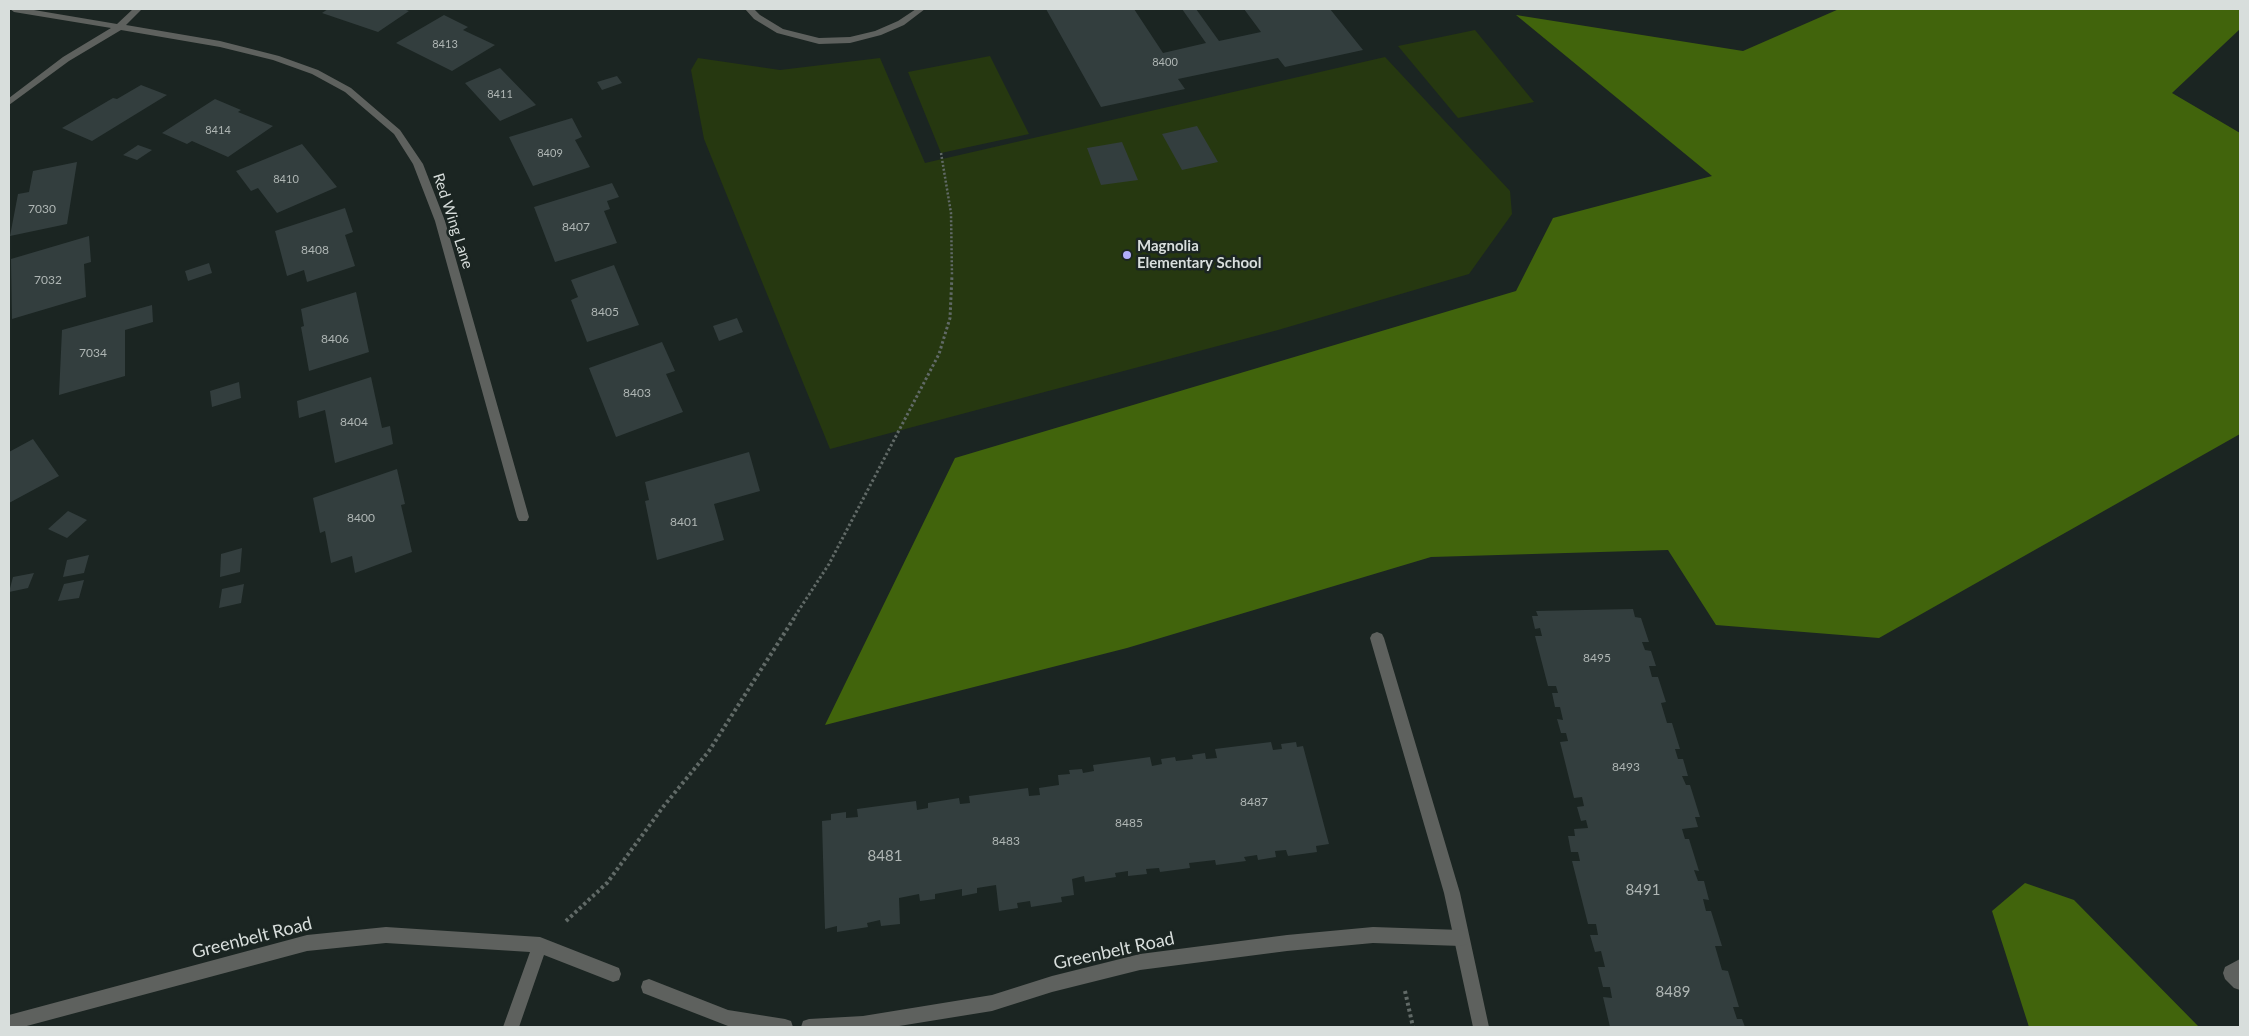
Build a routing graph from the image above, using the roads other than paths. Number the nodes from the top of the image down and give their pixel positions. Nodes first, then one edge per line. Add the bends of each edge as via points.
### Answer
1 (14, 9) edge
2 (138, 9) edge
3 (749, 9) edge
4 (921, 9) edge
5 (118, 28) junction
6 (9, 102) edge
7 (522, 517) dead end
8 (1377, 638) dead end
9 (1462, 938) junction
10 (540, 945) junction
11 (613, 974) dead end
12 (649, 987) dead end
13 (9, 1023) edge
14 (511, 1027) edge
15 (785, 1027) edge
16 (809, 1027) edge
17 (1480, 1027) edge

1 - 5 street, Red Wing Lane
2 - 5 street
3 - 4 street via 780,31 818,41 850,40 878,33
5 - 6 street via 66,59
5 - 7 street, Red Wing Lane via 220,44 315,72 348,90 397,132 418,164 440,221
8 - 9 street via 1452,893
9 - 16 street, Greenbelt Road via 1374,935 1140,962 992,1003 863,1024
9 - 17 street
10 - 11 street, Greenbelt Road
10 - 13 street, Greenbelt Road via 386,935 307,943
10 - 14 street
12 - 15 street via 728,1018

